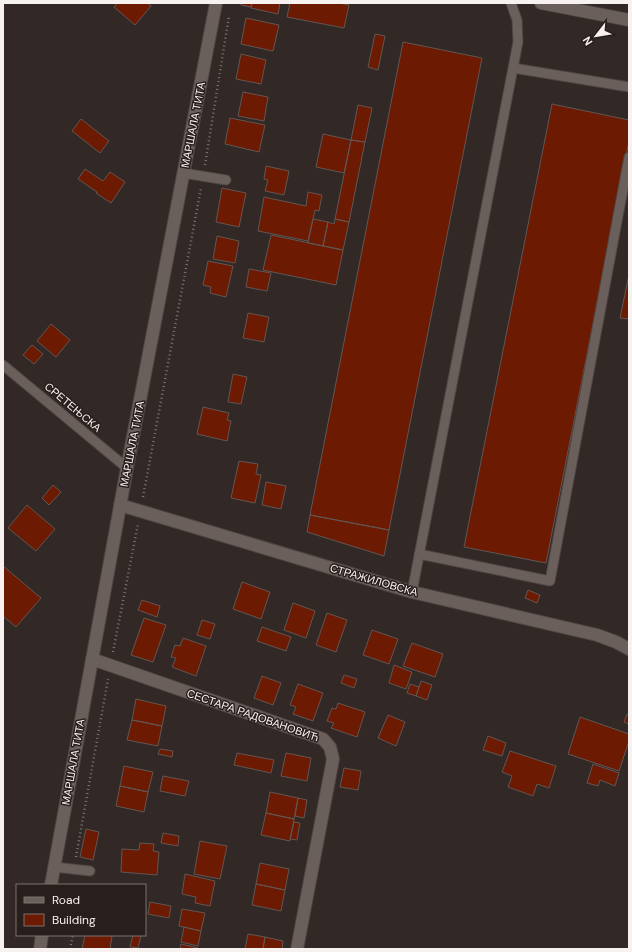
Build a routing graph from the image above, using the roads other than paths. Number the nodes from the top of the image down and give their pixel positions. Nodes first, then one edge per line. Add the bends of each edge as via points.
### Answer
1 (216, 3) edge
2 (511, 3) edge
3 (541, 3) edge
4 (629, 20) edge
5 (514, 68) junction
6 (629, 87) edge
7 (629, 157) edge
8 (183, 173) junction
9 (226, 180) dead end
10 (3, 365) edge
11 (127, 468) junction
12 (120, 505) junction
13 (419, 554) junction
14 (412, 592) junction
15 (629, 649) edge
16 (92, 659) junction
17 (54, 867) junction
18 (90, 871) dead end
19 (51, 884) edge
20 (42, 936) edge
21 (40, 949) edge
22 (297, 949) edge

1 - 8 street, МАРШАЛА ТИТА
2 - 5 lane via 517,20 518,42
3 - 4 street
5 - 6 lane
5 - 13 lane
7 - 13 lane via 550,580
8 - 9 lane
8 - 11 street, МАРШАЛА ТИТА
10 - 11 lane, СРЕТЕЊСКА
11 - 12 street, МАРШАЛА ТИТА
12 - 14 street, СТРАЖИЛОВСКА
12 - 16 street, МАРШАЛА ТИТА
13 - 14 lane
14 - 15 street, СТРАЖИЛОВСКА via 597,635
16 - 17 street, МАРШАЛА ТИТА
16 - 22 street, СЕСТАРА РАДОВАНОВИЋ via 323,739 330,747 333,759
17 - 18 lane
17 - 19 street, МАРШАЛА ТИТА
20 - 21 street

